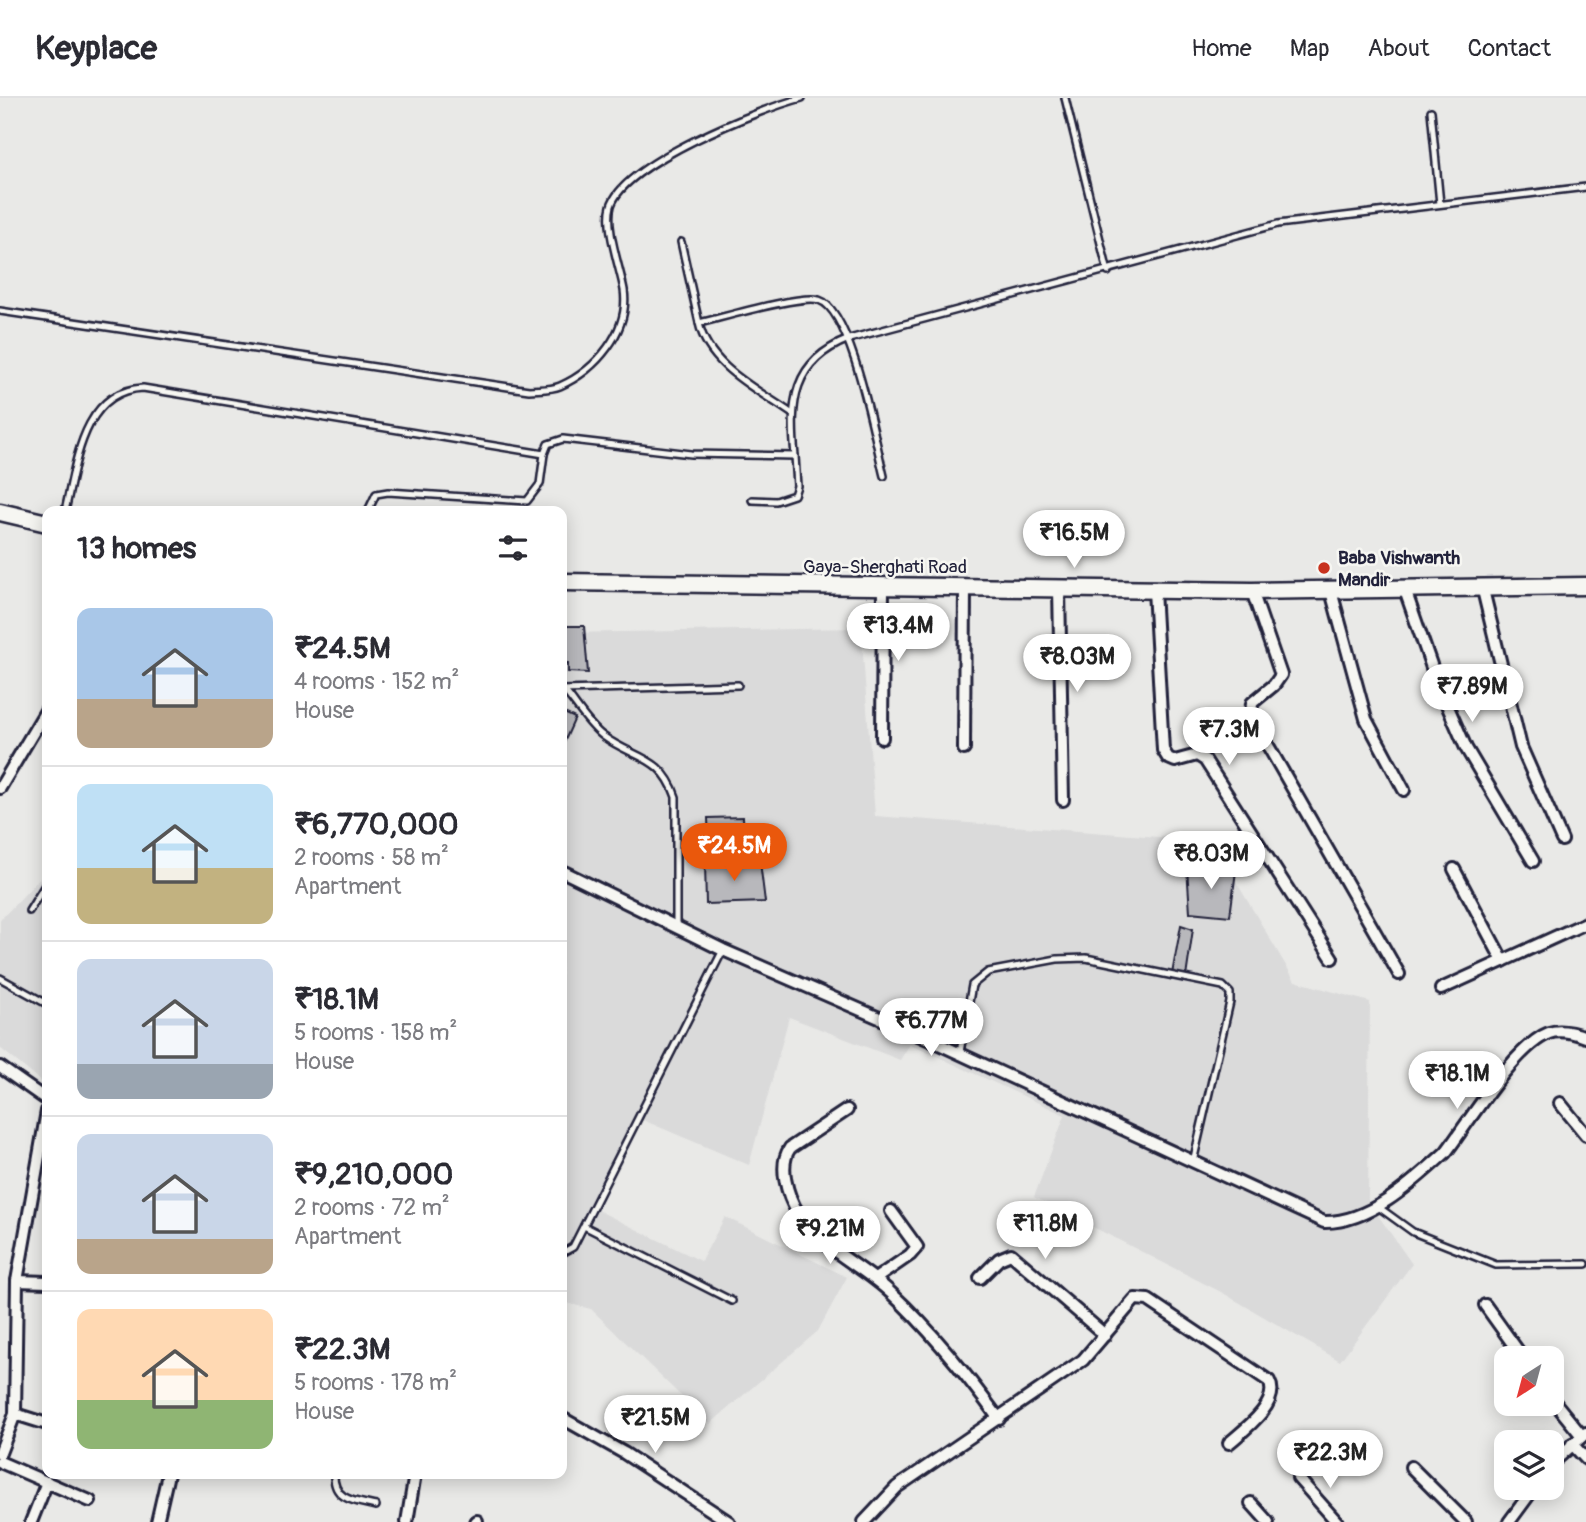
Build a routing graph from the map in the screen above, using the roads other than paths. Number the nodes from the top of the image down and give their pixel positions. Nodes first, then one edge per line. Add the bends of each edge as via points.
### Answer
1 (802, 98) edge
2 (1065, 98) edge
3 (1431, 111) dead end
4 (1586, 187) edge
5 (1440, 204) junction
6 (681, 242) dead end
7 (1108, 272) junction
8 (0, 311) edge
9 (699, 323) junction
10 (849, 339) junction
11 (791, 414) junction
12 (544, 454) junction
13 (795, 456) junction
14 (884, 476) dead end
15 (752, 500) dead end
16 (66, 506) edge
17 (370, 506) edge
18 (0, 512) edge
19 (42, 522) edge
20 (567, 582) edge
21 (1586, 586) edge
22 (883, 587) junction
23 (965, 587) junction
24 (1059, 588) junction
25 (1154, 590) junction
26 (1405, 590) junction
27 (1483, 590) junction
28 (1252, 591) junction
29 (1331, 592) junction
30 (738, 685) dead end
31 (567, 690) edge
32 (567, 695) edge
33 (42, 717) edge
34 (882, 738) dead end
35 (964, 749) dead end
36 (0, 788) edge
37 (1404, 790) dead end
38 (1063, 800) dead end
39 (1562, 840) dead end
40 (1533, 861) dead end
41 (1454, 869) dead end
42 (567, 873) edge
43 (42, 890) edge
44 (29, 911) dead end
45 (1586, 923) edge
46 (676, 927) junction
47 (723, 950) junction
48 (1332, 958) dead end
49 (1503, 961) junction
50 (1399, 974) dead end
51 (0, 978) edge
52 (1441, 989) dead end
53 (42, 1001) edge
54 (1586, 1037) edge
55 (960, 1054) junction
56 (0, 1067) edge
57 (42, 1096) edge
58 (1560, 1103) dead end
59 (847, 1110) dead end
60 (1586, 1135) edge
61 (42, 1139) edge
62 (1192, 1162) junction
63 (1377, 1206) junction
64 (891, 1211) dead end
65 (584, 1226) junction
66 (567, 1250) edge
67 (1586, 1264) edge
68 (980, 1278) dead end
69 (875, 1279) junction
70 (17, 1281) junction
71 (42, 1282) edge
72 (732, 1301) dead end
73 (1485, 1305) dead end
74 (1105, 1335) junction
75 (1514, 1346) edge
76 (1564, 1412) edge
77 (15, 1414) junction
78 (999, 1419) junction
79 (567, 1421) edge
80 (42, 1422) edge
81 (1584, 1435) edge
82 (1229, 1443) dead end
83 (1572, 1444) junction
84 (1564, 1452) edge
85 (0, 1453) edge
86 (1586, 1459) edge
87 (0, 1462) edge
88 (1411, 1466) dead end
89 (1298, 1478) dead end
90 (167, 1479) edge
91 (334, 1479) edge
92 (414, 1479) edge
93 (47, 1482) junction
94 (1525, 1500) edge
95 (90, 1501) dead end
96 (1251, 1503) dead end
97 (376, 1506) dead end
98 (723, 1520) edge
99 (31, 1522) edge
100 (157, 1522) edge
101 (407, 1522) edge
102 (864, 1522) edge
103 (1268, 1522) edge
104 (1337, 1522) edge
105 (1466, 1522) edge
106 (1509, 1522) edge

1 - 8 lane via 732,122 642,170 621,187 611,207 610,224 625,294 622,323 608,349 559,387 529,390
2 - 7 lane
3 - 5 lane
4 - 5 lane
5 - 7 lane via 1278,224
6 - 9 lane
7 - 10 lane
9 - 10 lane via 818,299 839,316
9 - 11 lane via 702,340 720,362
10 - 11 lane via 818,356 793,397
10 - 14 lane
11 - 13 lane
12 - 13 lane via 548,444 563,439 691,454
12 - 16 lane via 130,388 116,394 89,423
12 - 17 lane via 540,484 527,501 388,492 376,494
13 - 15 lane via 794,495 776,501
18 - 19 main road
20 - 22 main road, Gaya-Sherghati Road
21 - 27 main road, Gaya-Sherghati Road
22 - 23 main road, Gaya-Sherghati Road
22 - 34 street
23 - 24 main road, Gaya-Sherghati Road
23 - 35 street
24 - 25 main road, Gaya-Sherghati Road
24 - 38 street
25 - 28 main road, Gaya-Sherghati Road
25 - 48 street via 1163,750 1175,761 1197,755 1205,760
26 - 27 main road, Gaya-Sherghati Road
26 - 29 main road, Gaya-Sherghati Road
26 - 40 street via 1460,736
27 - 39 street via 1521,747
28 - 29 main road, Gaya-Sherghati Road
28 - 50 street via 1281,675 1252,704 1251,716
29 - 37 street via 1366,719
30 - 31 lane
32 - 46 lane via 602,736 658,765 671,781 676,797
33 - 36 street
41 - 49 street
42 - 46 street
43 - 44 lane
45 - 49 street
46 - 47 street
47 - 55 street
47 - 65 lane
49 - 52 street
51 - 53 lane
54 - 63 street via 1551,1031 1539,1038 1516,1058 1446,1152
55 - 62 street
55 - 62 lane via 972,985 988,972 1086,958 1223,986 1230,993 1230,1002
56 - 57 street
58 - 60 street
59 - 69 street via 790,1148 783,1164 791,1200 813,1233
61 - 70 street
62 - 63 street via 1325,1222 1340,1223
63 - 67 lane via 1413,1232 1496,1265
64 - 69 street via 917,1247
65 - 66 lane
65 - 72 lane
68 - 74 street via 1011,1254
69 - 78 street via 948,1351
70 - 71 street
70 - 77 street
73 - 75 street
74 - 78 street via 1083,1360
74 - 82 street via 1129,1304 1141,1297 1269,1381 1272,1390 1265,1407
76 - 81 street
77 - 80 street
77 - 85 street
78 - 102 street via 897,1488
79 - 98 street
81 - 83 street
83 - 84 street
83 - 86 street
87 - 93 street
88 - 105 street
89 - 104 street
90 - 100 street
91 - 97 lane via 334,1486 347,1500
92 - 101 street
93 - 95 street
93 - 99 street
94 - 106 street
96 - 103 street

